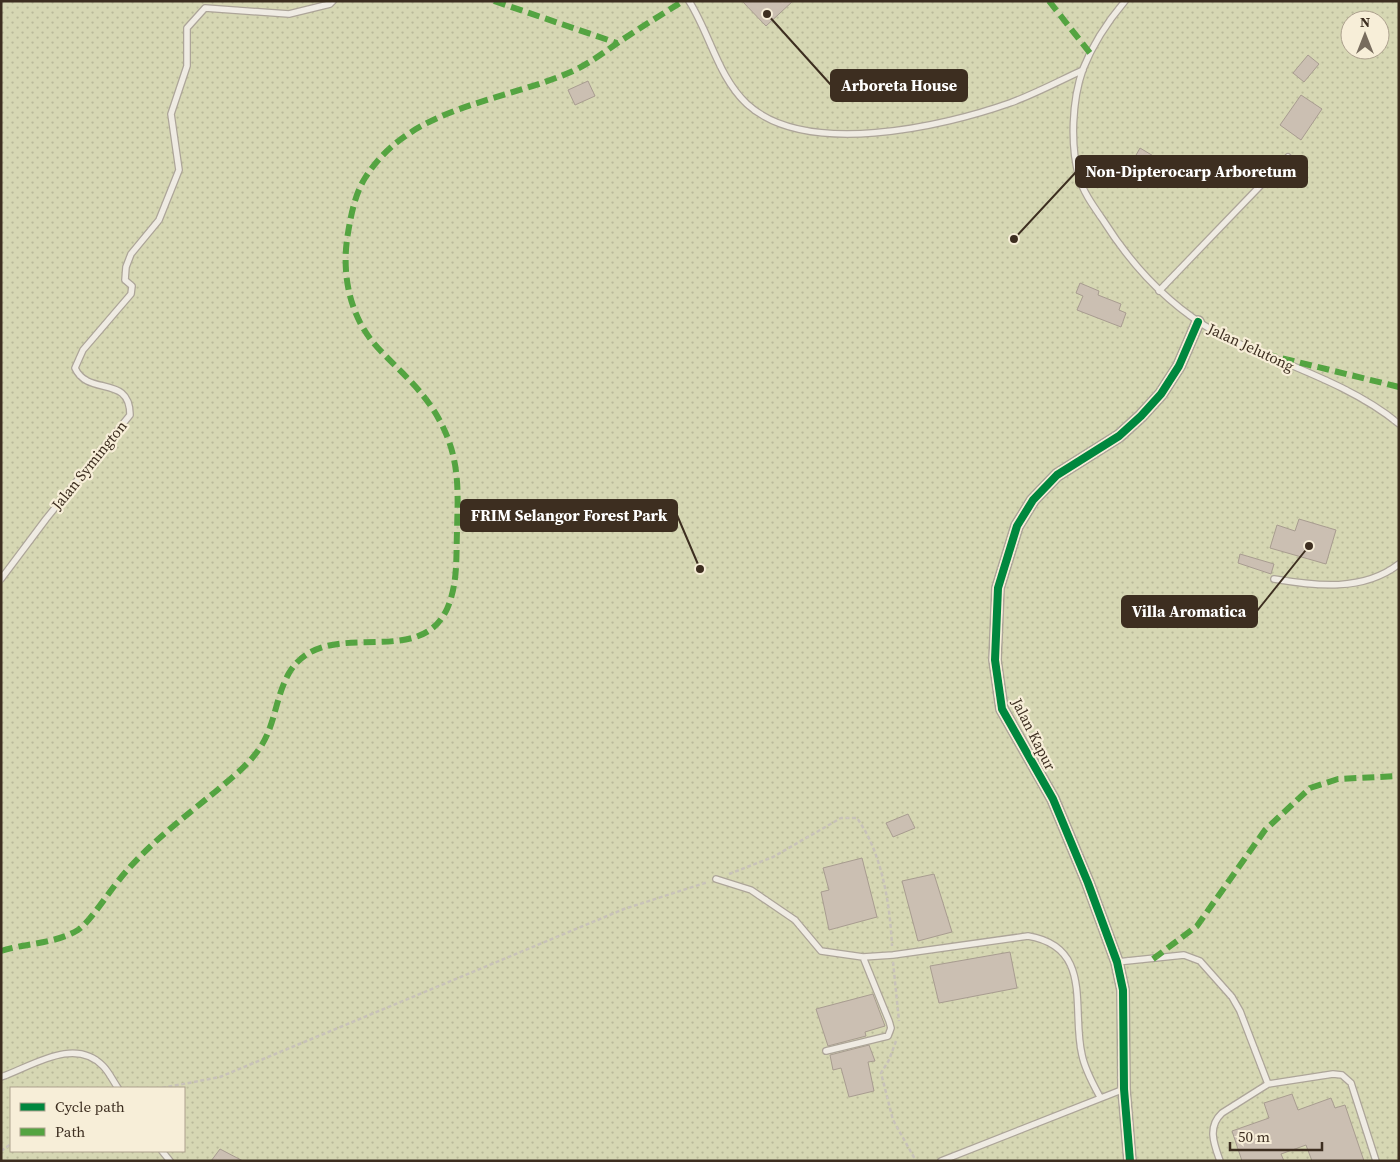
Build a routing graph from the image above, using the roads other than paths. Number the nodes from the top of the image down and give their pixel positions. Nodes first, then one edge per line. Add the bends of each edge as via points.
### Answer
1 (333, 1) edge
2 (690, 1) edge
3 (1124, 1) edge
4 (1083, 70) junction
5 (1288, 157) dead end
6 (1159, 291) junction
7 (1198, 322) junction
8 (1399, 424) edge
9 (1399, 564) edge
10 (1, 579) edge
11 (1274, 579) dead end
12 (716, 879) road end
13 (863, 957) junction
14 (1117, 962) junction
15 (826, 1051) dead end
16 (1, 1076) edge
17 (1268, 1084) junction
18 (117, 1087) edge
19 (1124, 1089) junction
20 (1100, 1098) junction
21 (942, 1161) edge
22 (1130, 1161) edge
23 (1220, 1161) edge
24 (1376, 1161) edge

1 - 10 lane, Jalan Symington via 289,14 205,8 187,28 187,66 170,114 179,170 158,220 131,254 125,280 132,286 131,294 83,350 75,368 79,377 88,383 107,386 124,394 130,402 130,415
2 - 4 lane via 735,91 764,116 805,131 887,132 962,118 1011,103
3 - 4 lane, Jalan Jelutong via 1090,53
4 - 6 lane, Jalan Jelutong via 1077,95 1075,128 1075,154 1080,178 1113,236
5 - 6 lane
6 - 7 lane, Jalan Jelutong
7 - 8 lane, Jalan Jelutong via 1219,335 1340,389 1377,408
7 - 14 street, Jalan Kapur via 1179,366 1161,394 1141,416 1119,436 1057,475 1033,500 1017,526 998,588 995,660 1002,709 1053,799
9 - 11 lane via 1372,579 1348,584
12 - 13 lane via 751,890 788,915 821,951
13 - 15 lane via 890,1031 888,1036
13 - 20 lane via 1008,937 1028,936 1052,944 1062,952 1076,978 1082,1054
14 - 17 lane via 1184,955 1200,961 1240,1011
14 - 19 street, Jalan Kapur via 1123,990
16 - 18 lane via 50,1057 81,1054 103,1066
17 - 23 lane via 1216,1118 1212,1138
17 - 24 lane via 1333,1074 1347,1078
19 - 20 lane
19 - 22 street, Jalan Kapur
20 - 21 lane

